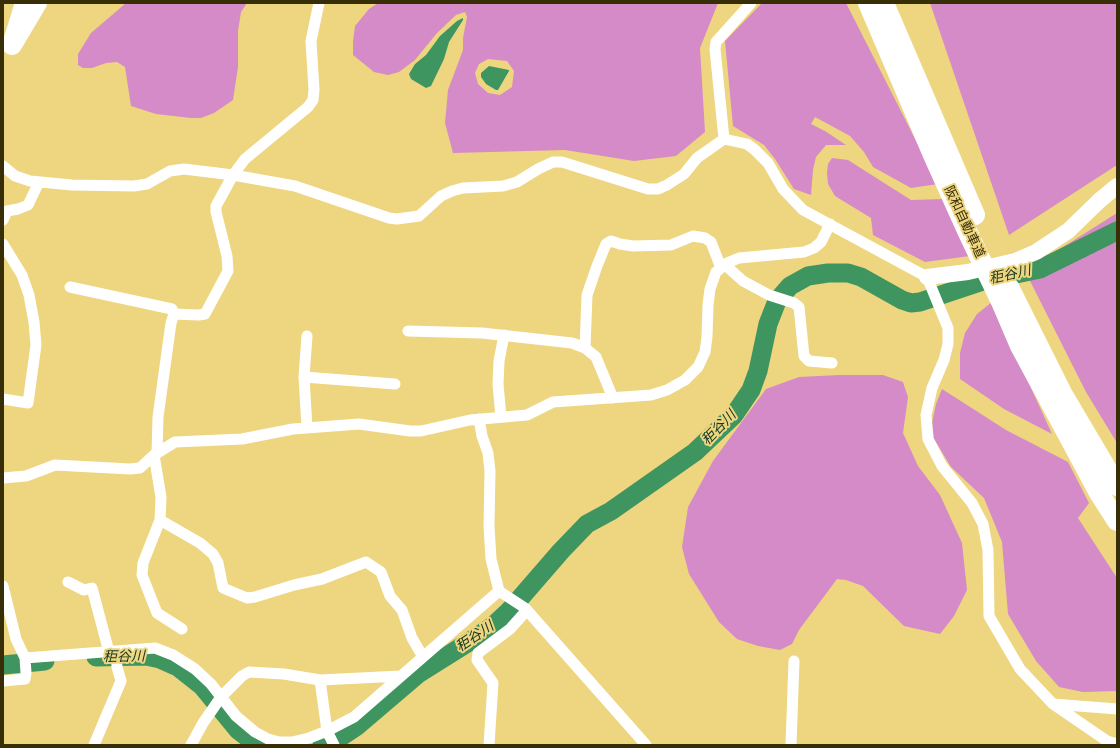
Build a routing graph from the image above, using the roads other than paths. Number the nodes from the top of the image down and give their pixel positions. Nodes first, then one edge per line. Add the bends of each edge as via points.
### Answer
1 (25, 3) edge
2 (37, 3) edge
3 (319, 3) edge
4 (751, 3) edge
5 (857, 3) edge
6 (868, 3) edge
7 (884, 3) edge
8 (888, 3) edge
9 (903, 45) junction
10 (7, 53) edge
11 (724, 139) junction
12 (939, 150) junction
13 (3, 166) edge
14 (233, 175) junction
15 (40, 182) junction
16 (1117, 186) edge
17 (3, 220) edge
18 (830, 224) junction
19 (3, 244) edge
20 (723, 266) junction
21 (927, 277) junction
22 (70, 287) dead end
23 (174, 314) junction
24 (408, 331) dead end
25 (504, 335) junction
26 (307, 336) dead end
27 (585, 348) junction
28 (832, 363) dead end
29 (304, 377) junction
30 (395, 384) dead end
31 (613, 398) junction
32 (3, 399) edge
33 (501, 417) junction
34 (479, 419) junction
35 (307, 428) junction
36 (155, 454) junction
37 (3, 478) edge
38 (1117, 486) edge
39 (160, 520) junction
40 (1117, 521) edge
41 (68, 582) dead end
42 (3, 586) edge
43 (499, 591) junction
44 (526, 609) junction
45 (182, 629) dead end
46 (113, 651) junction
47 (423, 657) junction
48 (25, 658) junction
49 (794, 661) dead end
50 (401, 676) junction
51 (320, 680) junction
52 (3, 681) edge
53 (220, 698) junction
54 (1053, 704) junction
55 (1117, 709) edge
56 (327, 730) junction
57 (1117, 744) edge
58 (94, 745) edge
59 (191, 745) edge
60 (334, 745) edge
61 (489, 745) edge
62 (646, 745) edge
63 (791, 745) edge

1 - 10 highway
2 - 10 highway
3 - 14 street via 310,41 313,100 308,107 245,159
4 - 11 street via 716,42
5 - 12 highway
6 - 12 highway, 阪和自動車道
7 - 9 highway, 阪和自動車道
8 - 9 highway
9 - 12 highway, 阪和自動車道
11 - 14 street via 697,158 684,174 658,189 648,189 562,162 553,162 517,182 503,186 452,191 441,196 419,216 408,218 389,218 295,186
11 - 18 street via 747,144 755,150 768,163 788,195 804,210
12 - 38 highway, 阪和自動車道 via 1062,394
12 - 40 highway, 阪和自動車道 via 968,233 1020,346 1095,486
13 - 15 street via 15,176
14 - 15 street via 184,169 170,171 147,184 134,186
14 - 23 street via 216,206 228,271 205,314
15 - 17 street via 28,205 7,211
16 - 21 street via 1068,232 1036,252 1015,261 968,272
18 - 20 street via 821,242 804,252 738,258
18 - 21 street
19 - 32 street via 22,275 29,295 36,345 28,403
20 - 27 street via 711,242 705,238 693,236 671,245 634,246 611,241 606,244 587,295
20 - 28 street via 743,281 799,307 804,356 809,360
20 - 31 street via 716,272 710,290 705,352 698,367 685,380 667,390 652,395
21 - 54 street via 948,328 948,344 932,388 926,415 928,439 942,466 972,503 983,524 988,550 989,616 1020,669
22 - 23 street via 172,309
23 - 36 street via 158,417
24 - 25 street
25 - 27 street via 572,343
25 - 33 street via 498,384
26 - 29 street
27 - 31 street via 596,358
29 - 30 street
29 - 35 street
31 - 33 street via 553,402 528,415
33 - 34 street
34 - 35 street via 421,431 359,424
34 - 43 street via 488,453 491,559
35 - 36 street via 242,439 175,442
36 - 37 street via 140,468 55,465 26,476
36 - 39 street via 161,497
39 - 45 street via 143,563 142,575 157,613
39 - 47 street via 200,543 213,554 218,563 223,588 247,598 322,579 366,562 381,572 390,596 402,610 412,638
41 - 46 street via 84,590 92,588
42 - 48 street via 16,639
43 - 44 street
43 - 47 street
44 - 61 street via 510,629 478,653 477,660 493,683
44 - 62 street
46 - 48 street
46 - 53 street via 155,648 173,655 195,669 211,684
46 - 58 street via 121,682
47 - 50 street
48 - 52 street via 25,679
49 - 63 street
50 - 51 street
50 - 56 street via 354,717
51 - 53 street via 249,672
51 - 56 street
53 - 56 street via 245,725 268,739 292,742
53 - 59 street
54 - 55 street
54 - 57 street via 1100,736
56 - 60 street

